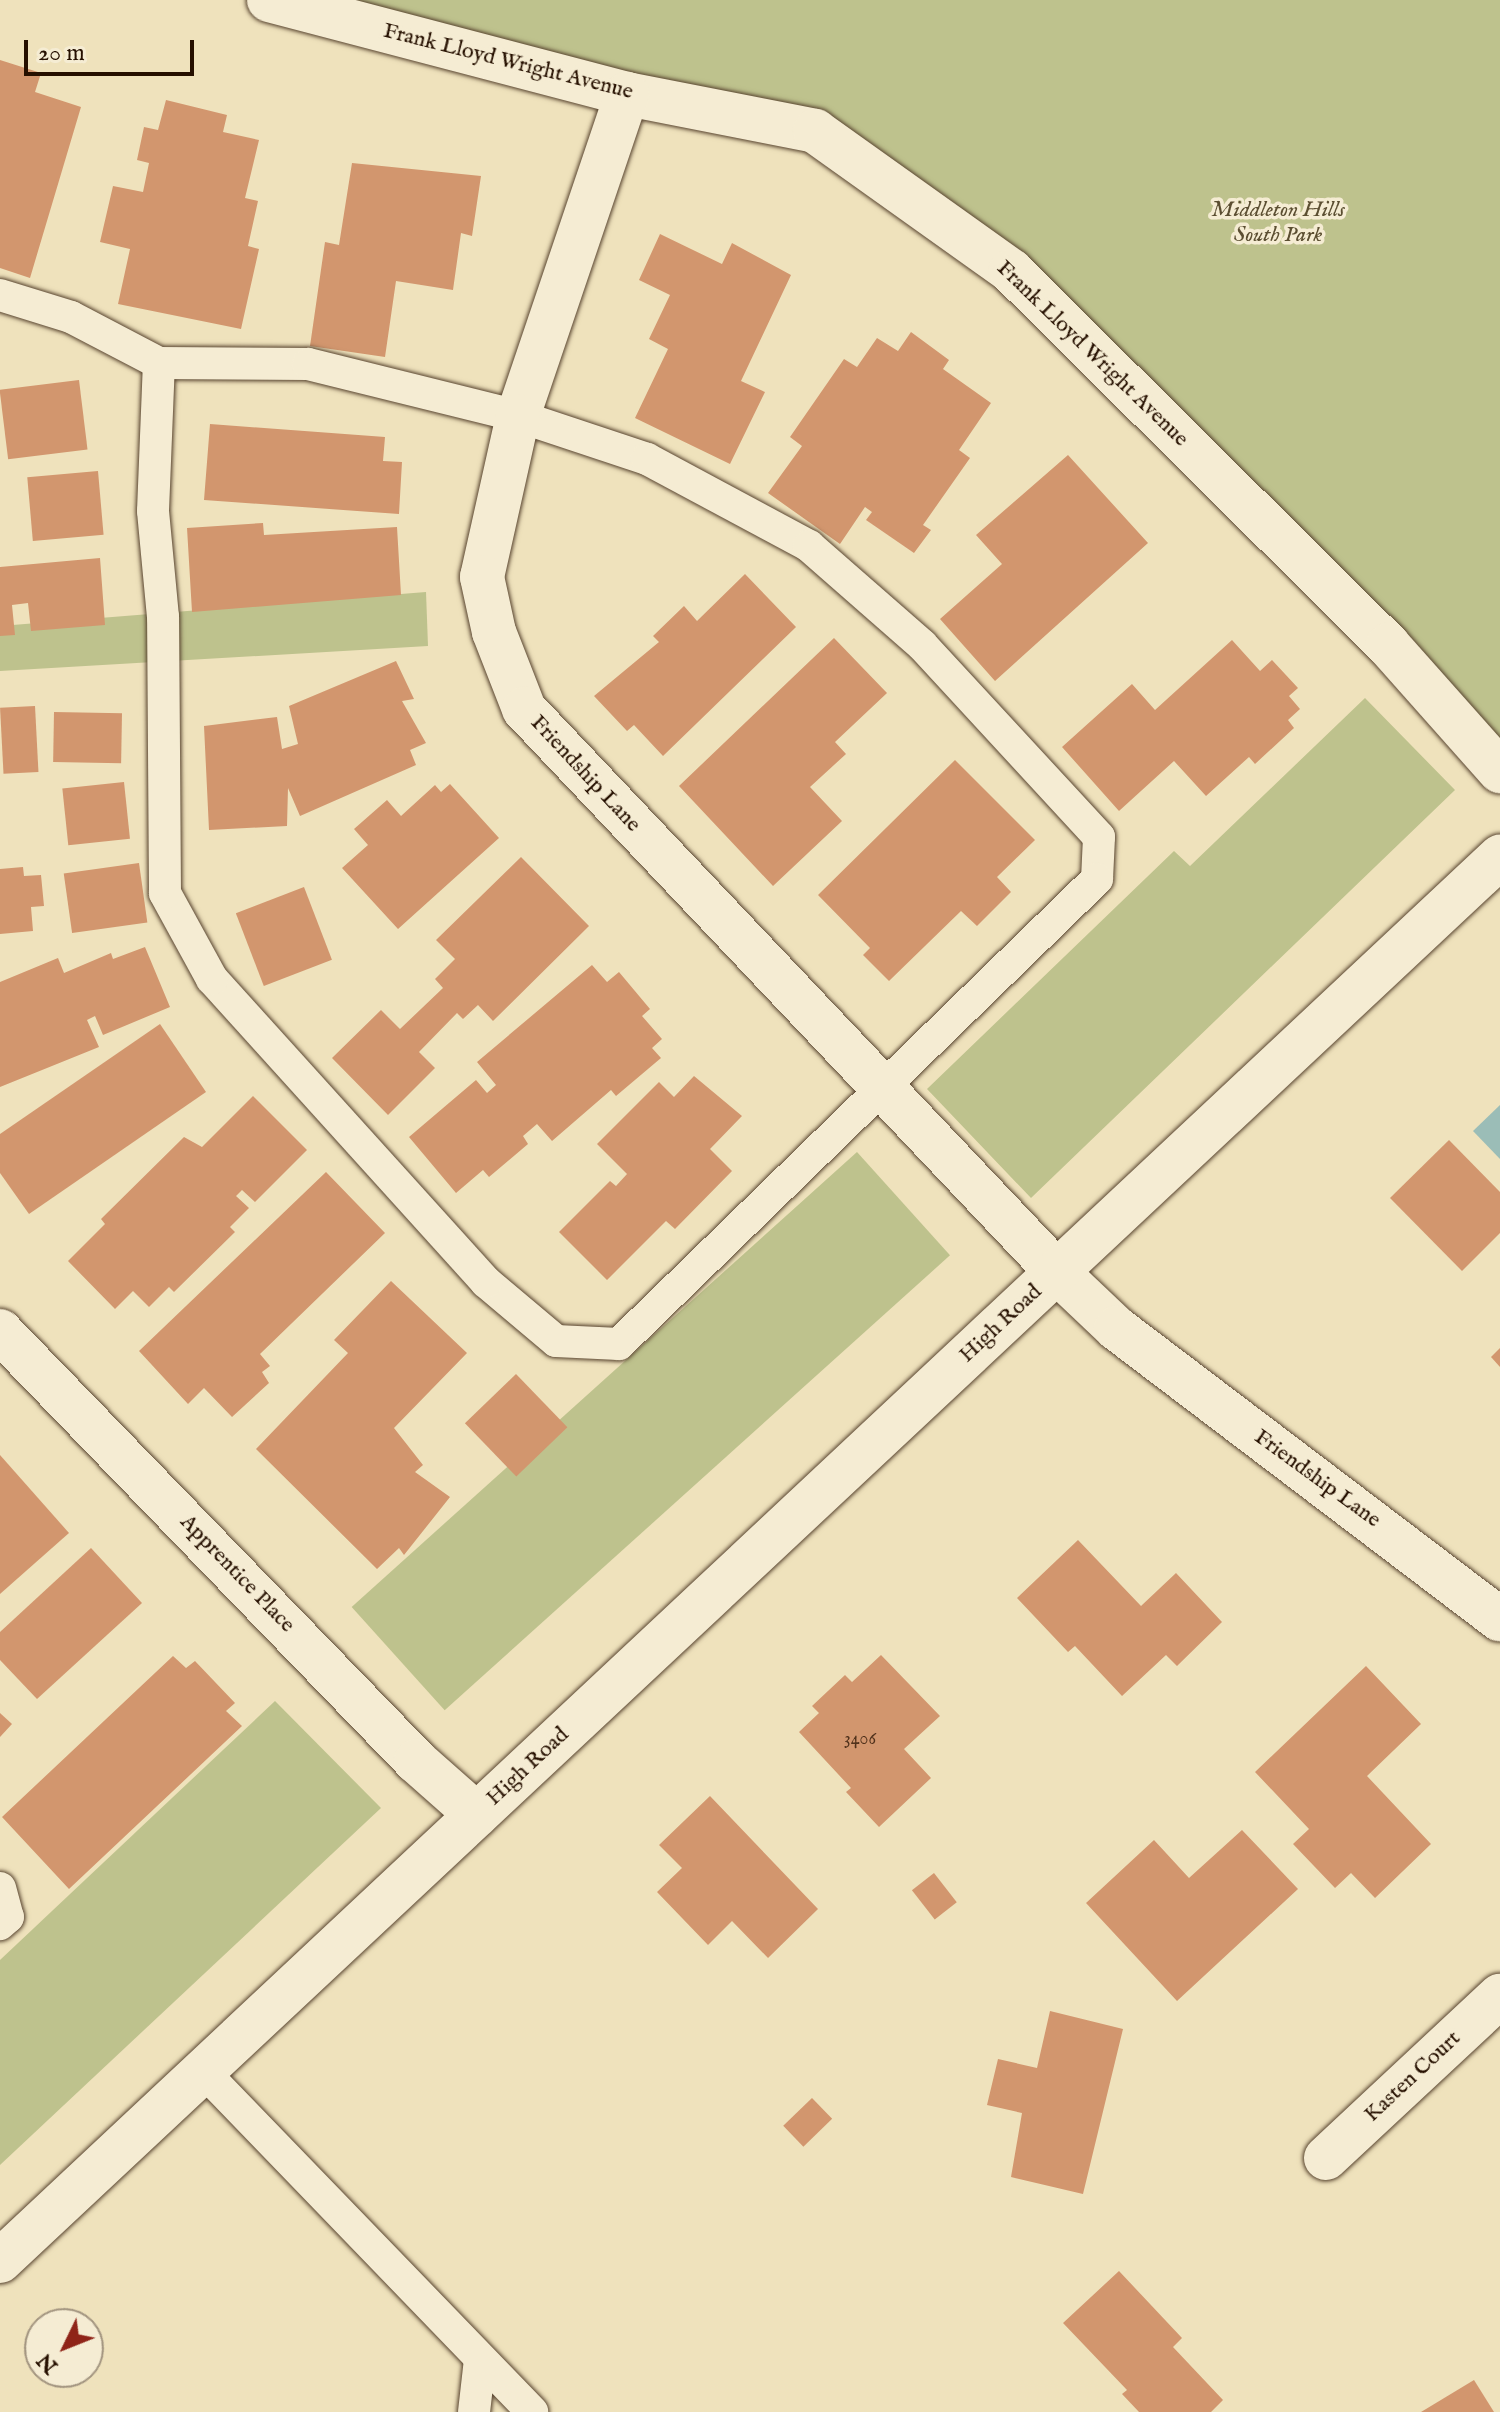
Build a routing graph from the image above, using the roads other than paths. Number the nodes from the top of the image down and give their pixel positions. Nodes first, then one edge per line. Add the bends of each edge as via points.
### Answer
1 (269, 0) edge
2 (627, 94) junction
3 (0, 295) edge
4 (159, 363) junction
5 (518, 416) junction
6 (1500, 771) edge
7 (1500, 857) edge
8 (884, 1090) junction
9 (1057, 1272) junction
10 (0, 1331) edge
11 (1132, 1342) joint
12 (1500, 1620) edge
13 (477, 1815) junction
14 (0, 1888) edge
15 (0, 1924) edge
16 (1500, 1996) edge
17 (203, 2071) junction
18 (1326, 2158) dead end
19 (0, 2261) edge
20 (480, 2359) junction
21 (474, 2412) edge
22 (532, 2412) edge

1 - 2 street, Frank Lloyd Wright Avenue
2 - 5 street, Friendship Lane
2 - 6 street, Frank Lloyd Wright Avenue via 815,131 1011,271 1388,645
3 - 4 lane via 71,317
4 - 5 lane via 308,364
4 - 8 lane via 153,511 163,617 165,893 212,979 486,1282 556,1341 619,1344
5 - 8 street, Friendship Lane via 482,577 494,632 524,709
5 - 8 lane via 647,459 809,546 922,645 1099,837 1097,879
7 - 9 street, High Road
8 - 9 street, Friendship Lane
9 - 11 street, High Road
9 - 13 street, High Road
10 - 13 street, Apprentice Place via 416,1761
11 - 12 street, Friendship Lane
13 - 17 street, High Road
14 - 15 lane via 8,1917
16 - 18 street, Kasten Court
17 - 19 street, High Road
17 - 20 lane
20 - 21 lane
20 - 22 lane

